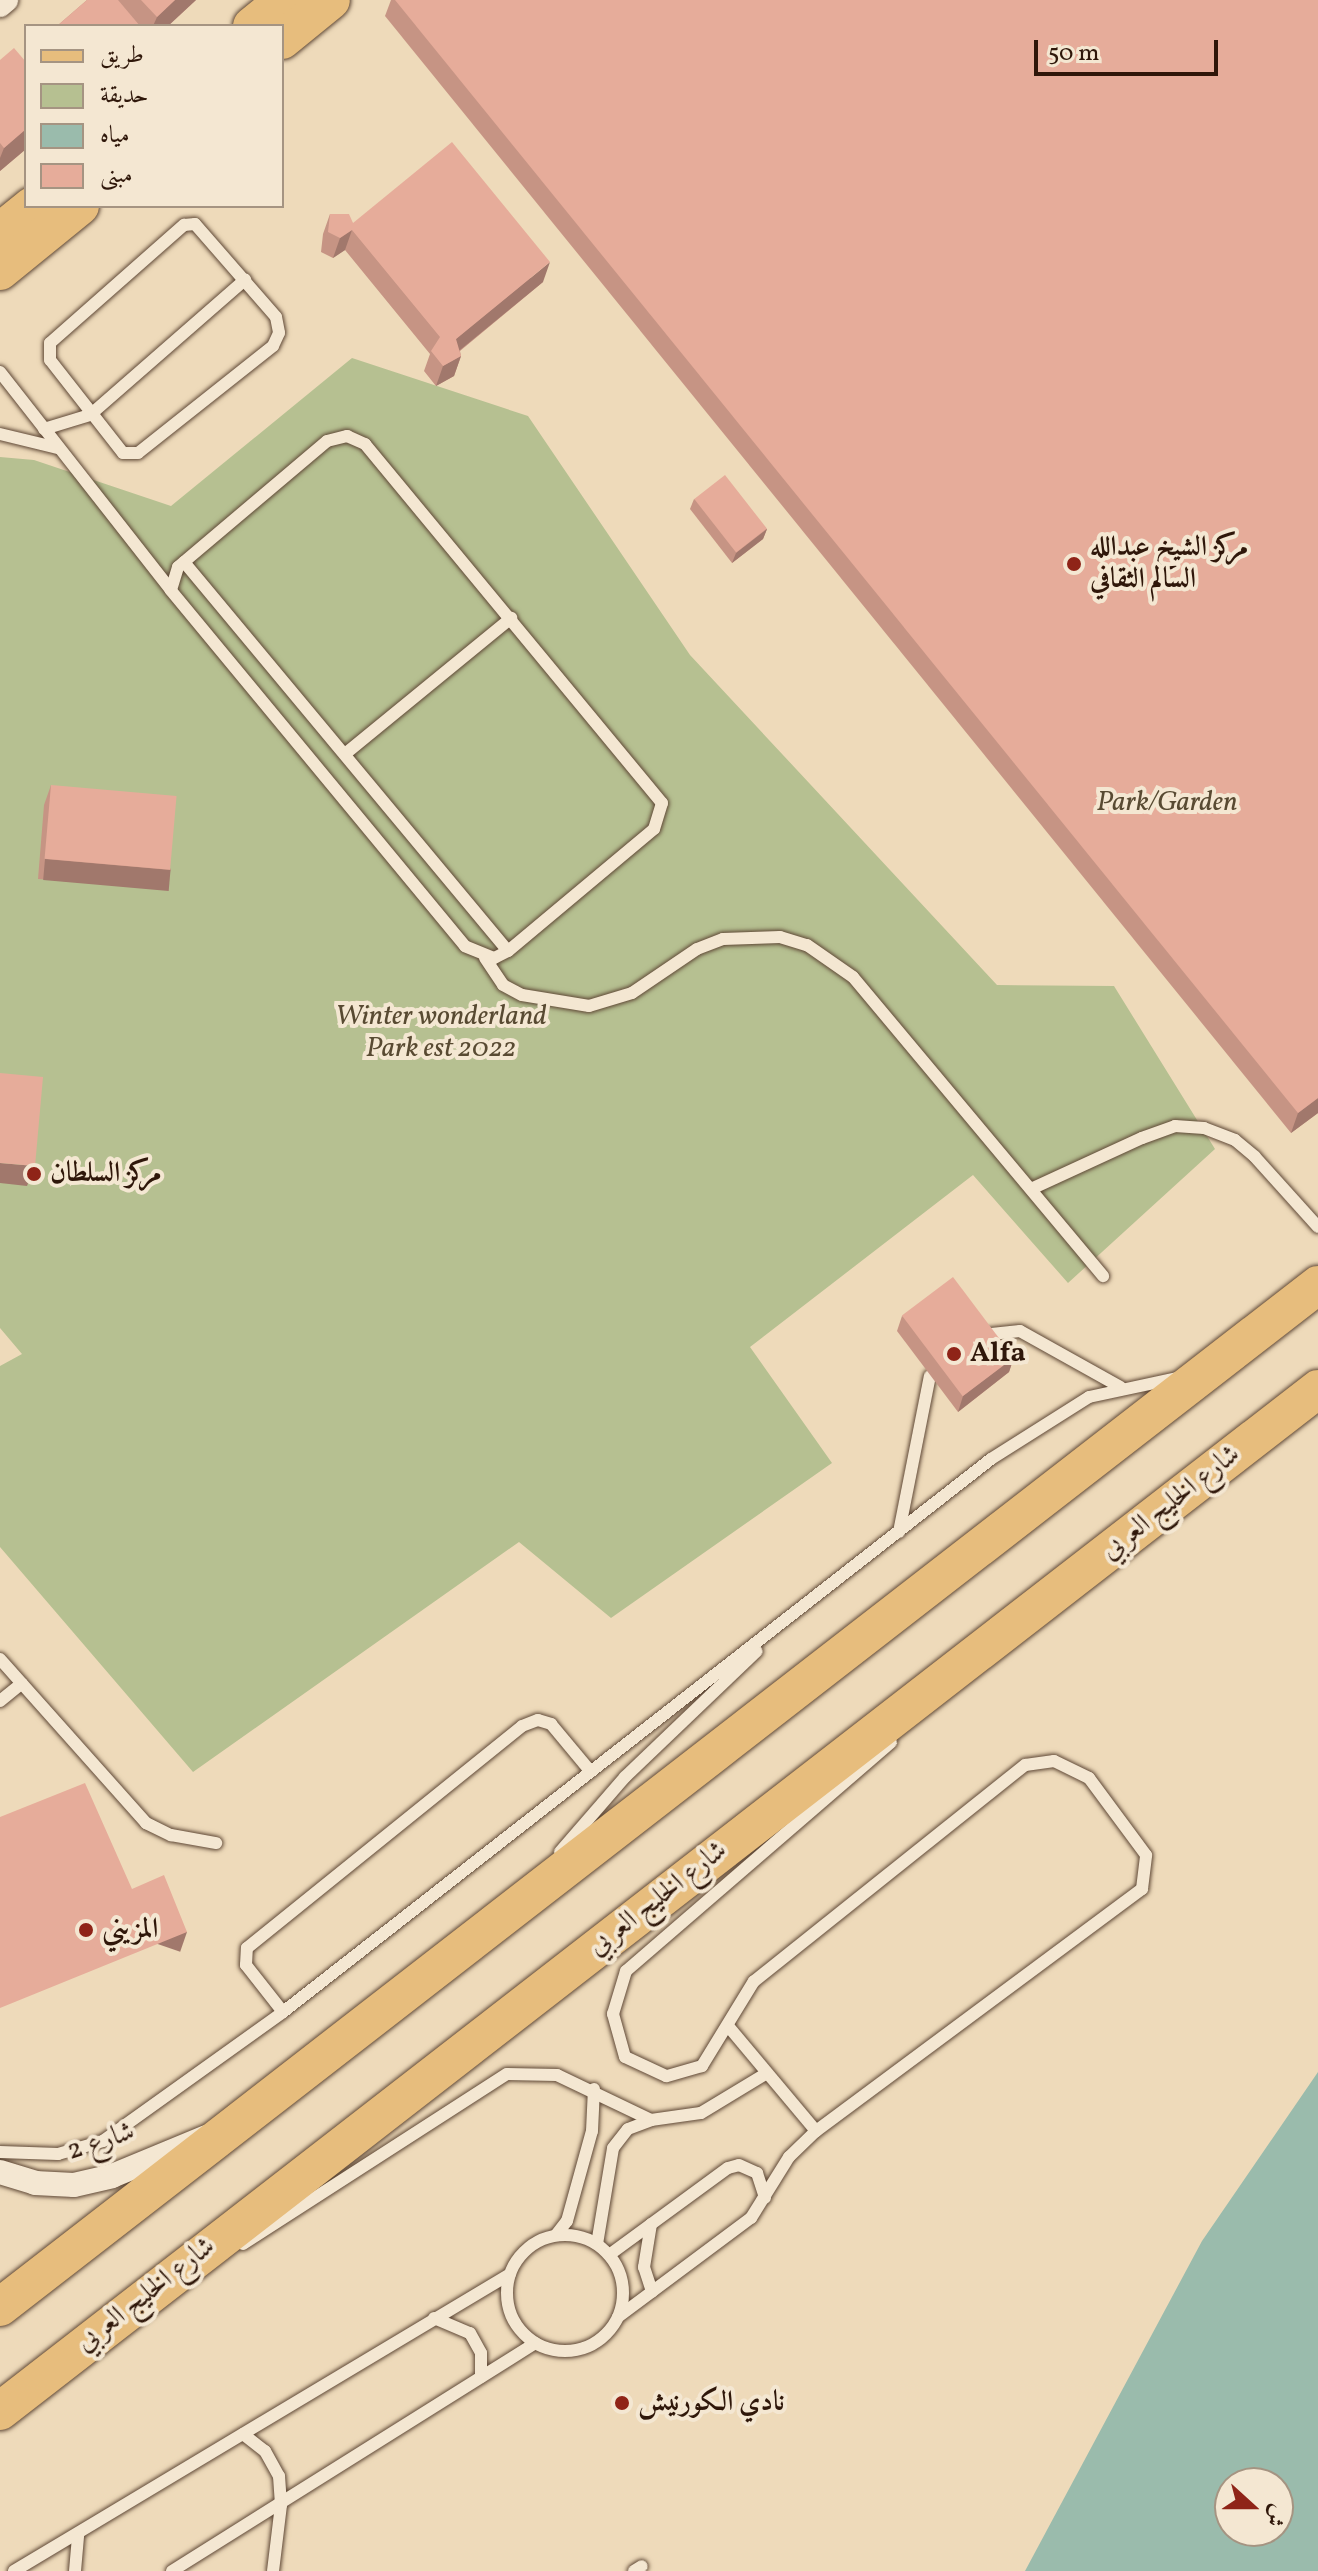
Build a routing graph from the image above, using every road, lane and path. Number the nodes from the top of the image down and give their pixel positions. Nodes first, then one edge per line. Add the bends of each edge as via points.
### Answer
1 (6, 0) edge
2 (284, 0) edge
3 (331, 0) edge
4 (0, 5) edge
5 (254, 24) edge
6 (284, 38) edge
7 (31, 208) edge
8 (77, 208) edge
9 (1, 263) edge
10 (245, 280) junction
11 (0, 372) edge
12 (90, 415) junction
13 (44, 429) junction
14 (0, 434) edge
15 (58, 448) junction
16 (184, 562) junction
17 (171, 590) junction
18 (511, 618) junction
19 (345, 754) junction
20 (508, 951) junction
21 (485, 958) junction
22 (1031, 1189) junction
23 (1318, 1227) edge
24 (1103, 1276) dead end
25 (1318, 1285) edge
26 (979, 1335) edge
27 (1201, 1375) junction
28 (930, 1376) edge
29 (1120, 1387) junction
30 (1318, 1389) edge
31 (899, 1532) junction
32 (806, 1605) junction
33 (988, 1645) junction
34 (0, 1659) edge
35 (22, 1683) junction
36 (0, 1701) edge
37 (591, 1772) junction
38 (216, 1843) dead end
39 (505, 1915) junction
40 (283, 2012) junction
41 (728, 2026) junction
42 (767, 2073) junction
43 (594, 2089) junction
44 (651, 2120) junction
45 (816, 2131) junction
46 (220, 2134) junction
47 (0, 2152) edge
48 (0, 2172) edge
49 (764, 2201) junction
50 (651, 2224) junction
51 (556, 2235) junction
52 (597, 2244) junction
53 (609, 2255) junction
54 (510, 2274) junction
55 (148, 2292) junction
56 (652, 2292) junction
57 (0, 2307) edge
58 (618, 2317) junction
59 (434, 2318) junction
60 (535, 2343) junction
61 (481, 2377) junction
62 (0, 2411) edge
63 (243, 2434) junction
64 (281, 2505) junction
65 (78, 2534) junction
66 (19, 2570) edge
67 (75, 2571) edge
68 (172, 2571) edge
69 (273, 2571) edge

1 - 4 street
2 - 5 main road
3 - 6 main road
7 - 9 main road
8 - 9 main road
10 - 12 lane
10 - 12 lane via 280,326 273,346 138,453 123,453
10 - 12 lane via 200,227 184,225 50,343 50,360
11 - 13 lane
12 - 13 lane
13 - 15 lane
14 - 15 lane
15 - 17 lane
16 - 17 lane via 173,574
16 - 18 lane via 327,441 347,436 365,444
16 - 19 lane
17 - 21 lane via 465,946
18 - 19 lane
18 - 20 lane via 655,791 663,810 654,829
19 - 20 lane
20 - 21 lane
21 - 22 lane via 503,985 522,995 589,1006 632,993 697,949 723,939 780,937 807,945 853,977
22 - 23 lane via 1175,1126 1204,1128 1235,1140 1255,1157
22 - 24 lane
25 - 27 main road
26 - 29 lane via 1020,1331
27 - 29 lane
27 - 39 main road
28 - 31 lane
29 - 31 lane via 1089,1397 991,1459
30 - 33 main road, شارع الخليج العربي
31 - 32 lane
32 - 37 lane
32 - 39 lane via 625,1777
33 - 41 lane via 832,1797 626,1971 617,1991 613,2014 618,2045 625,2057 650,2072 693,2072 711,2056
33 - 55 main road, شارع الخليج العربي
34 - 35 lane
35 - 36 lane
35 - 38 lane via 146,1823 171,1835
37 - 40 lane
37 - 40 lane via 551,1724 538,1720 522,1726 247,1948 246,1965
39 - 46 main road
40 - 47 lane via 103,2141 58,2154
41 - 42 lane
41 - 45 lane via 754,1981 1007,1776 1041,1760 1066,1764 1089,1778 1146,1855 1147,1875 1139,1894
42 - 44 lane via 701,2113
42 - 45 lane
43 - 44 lane
43 - 51 lane via 592,2131 567,2221
43 - 55 lane via 541,2072 489,2081 277,2225
44 - 52 lane via 628,2129 613,2148
45 - 49 lane via 789,2157
46 - 48 street, شارع 2 via 74,2185 35,2183
46 - 57 main road
49 - 50 lane via 757,2173 739,2165
49 - 56 lane via 751,2218
50 - 53 lane
50 - 56 lane via 644,2267
51 - 52 lane
51 - 54 lane via 528,2248
52 - 53 lane
53 - 58 lane via 623,2285
54 - 59 lane
54 - 60 lane via 508,2305 513,2320
55 - 62 main road, شارع الخليج العربي
56 - 58 lane
58 - 60 lane via 606,2333 581,2348 553,2350
59 - 61 lane via 470,2333 481,2353
59 - 63 lane
60 - 61 lane
61 - 64 lane
63 - 64 lane via 273,2463
63 - 65 lane
64 - 68 lane
64 - 69 lane
65 - 66 lane
65 - 67 lane

